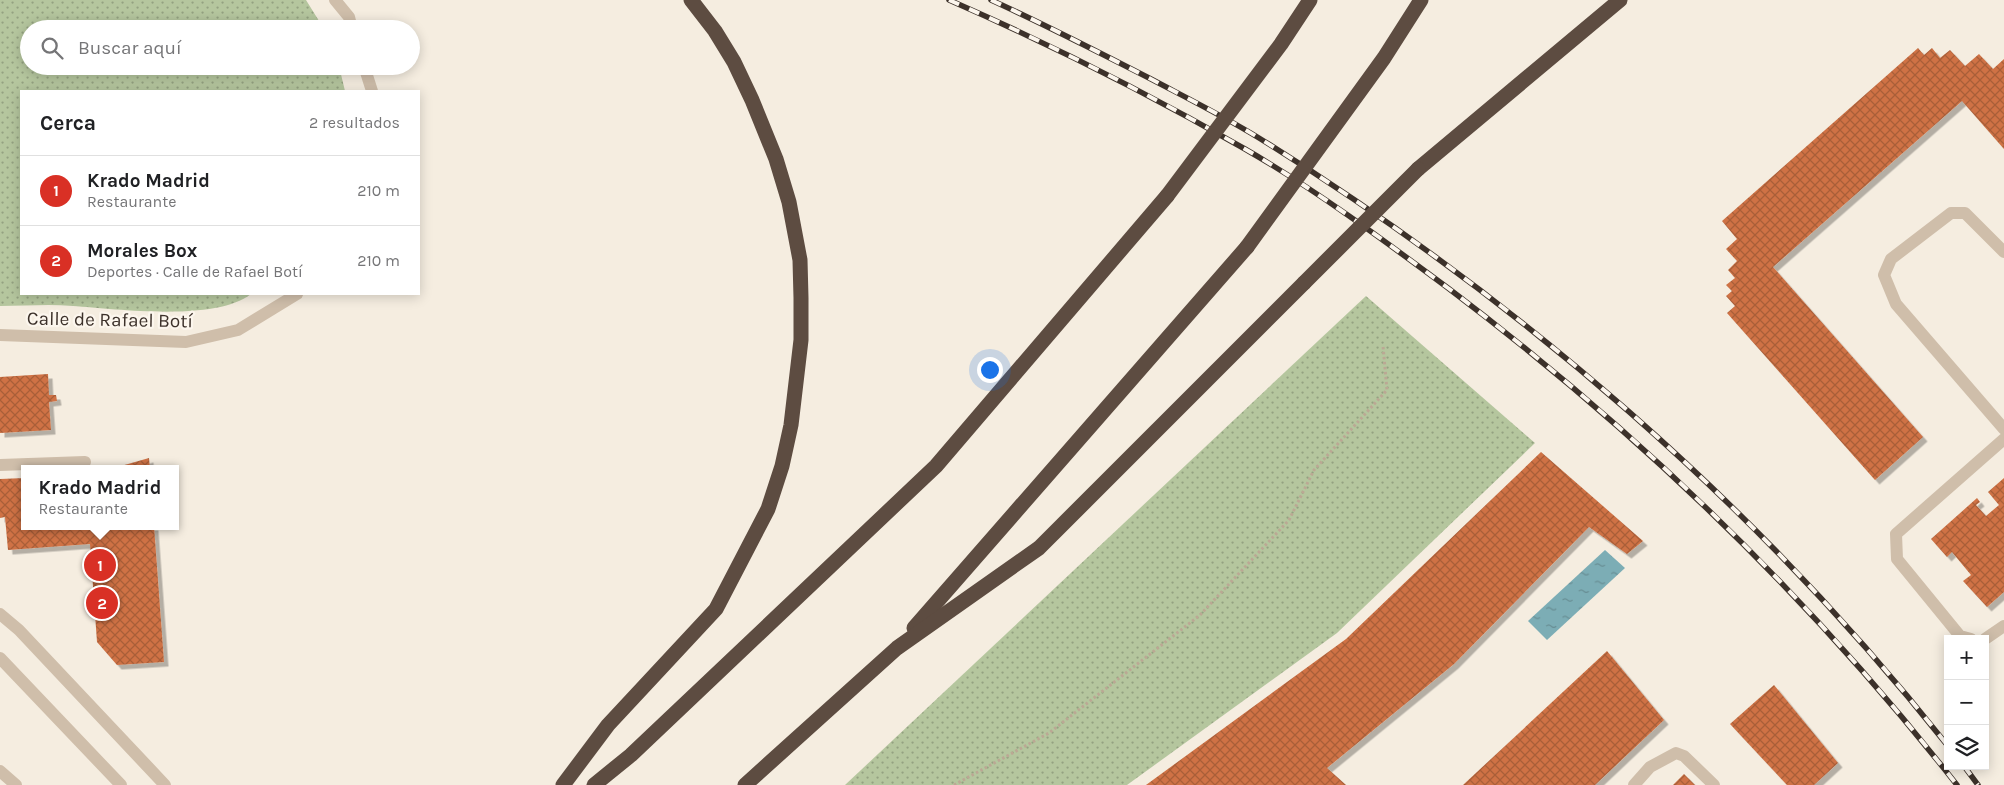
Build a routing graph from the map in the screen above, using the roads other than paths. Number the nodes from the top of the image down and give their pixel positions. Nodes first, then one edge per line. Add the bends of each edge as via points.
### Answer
1 (335, 0) edge
2 (691, 0) edge
3 (1310, 0) edge
4 (1422, 0) edge
5 (1620, 0) edge
6 (350, 20) edge
7 (367, 75) edge
8 (372, 90) edge
9 (2004, 252) edge
10 (295, 295) edge
11 (0, 335) edge
12 (2004, 429) edge
13 (2004, 439) edge
14 (85, 462) dead end
15 (0, 465) edge
16 (0, 614) edge
17 (2004, 626) edge
18 (1959, 635) edge
19 (1989, 636) edge
20 (897, 648) junction
21 (0, 658) edge
22 (0, 771) edge
23 (16, 785) edge
24 (121, 785) edge
25 (165, 785) edge
26 (563, 785) edge
27 (594, 785) edge
28 (745, 785) edge
29 (1634, 785) edge
30 (1714, 785) edge

1 - 6 street
2 - 26 highway via 734,62 776,159 788,202 800,260 801,298 801,340 790,425 782,466 768,509 716,609 608,725
3 - 27 highway, bridge via 1168,196 936,466 631,754
4 - 20 highway, bridge via 1384,58 1247,247
5 - 20 highway, bridge via 1418,169 1039,548
7 - 8 street
9 - 12 street via 1965,212 1950,212 1891,260 1884,275 1896,304
10 - 11 street, Calle de Rafael Botí via 238,330 186,342
13 - 18 street via 1896,534 1896,559
14 - 15 street
16 - 25 street via 19,630
17 - 19 street
20 - 28 highway
21 - 24 street
22 - 23 street
29 - 30 street via 1650,767 1676,754 1684,756

